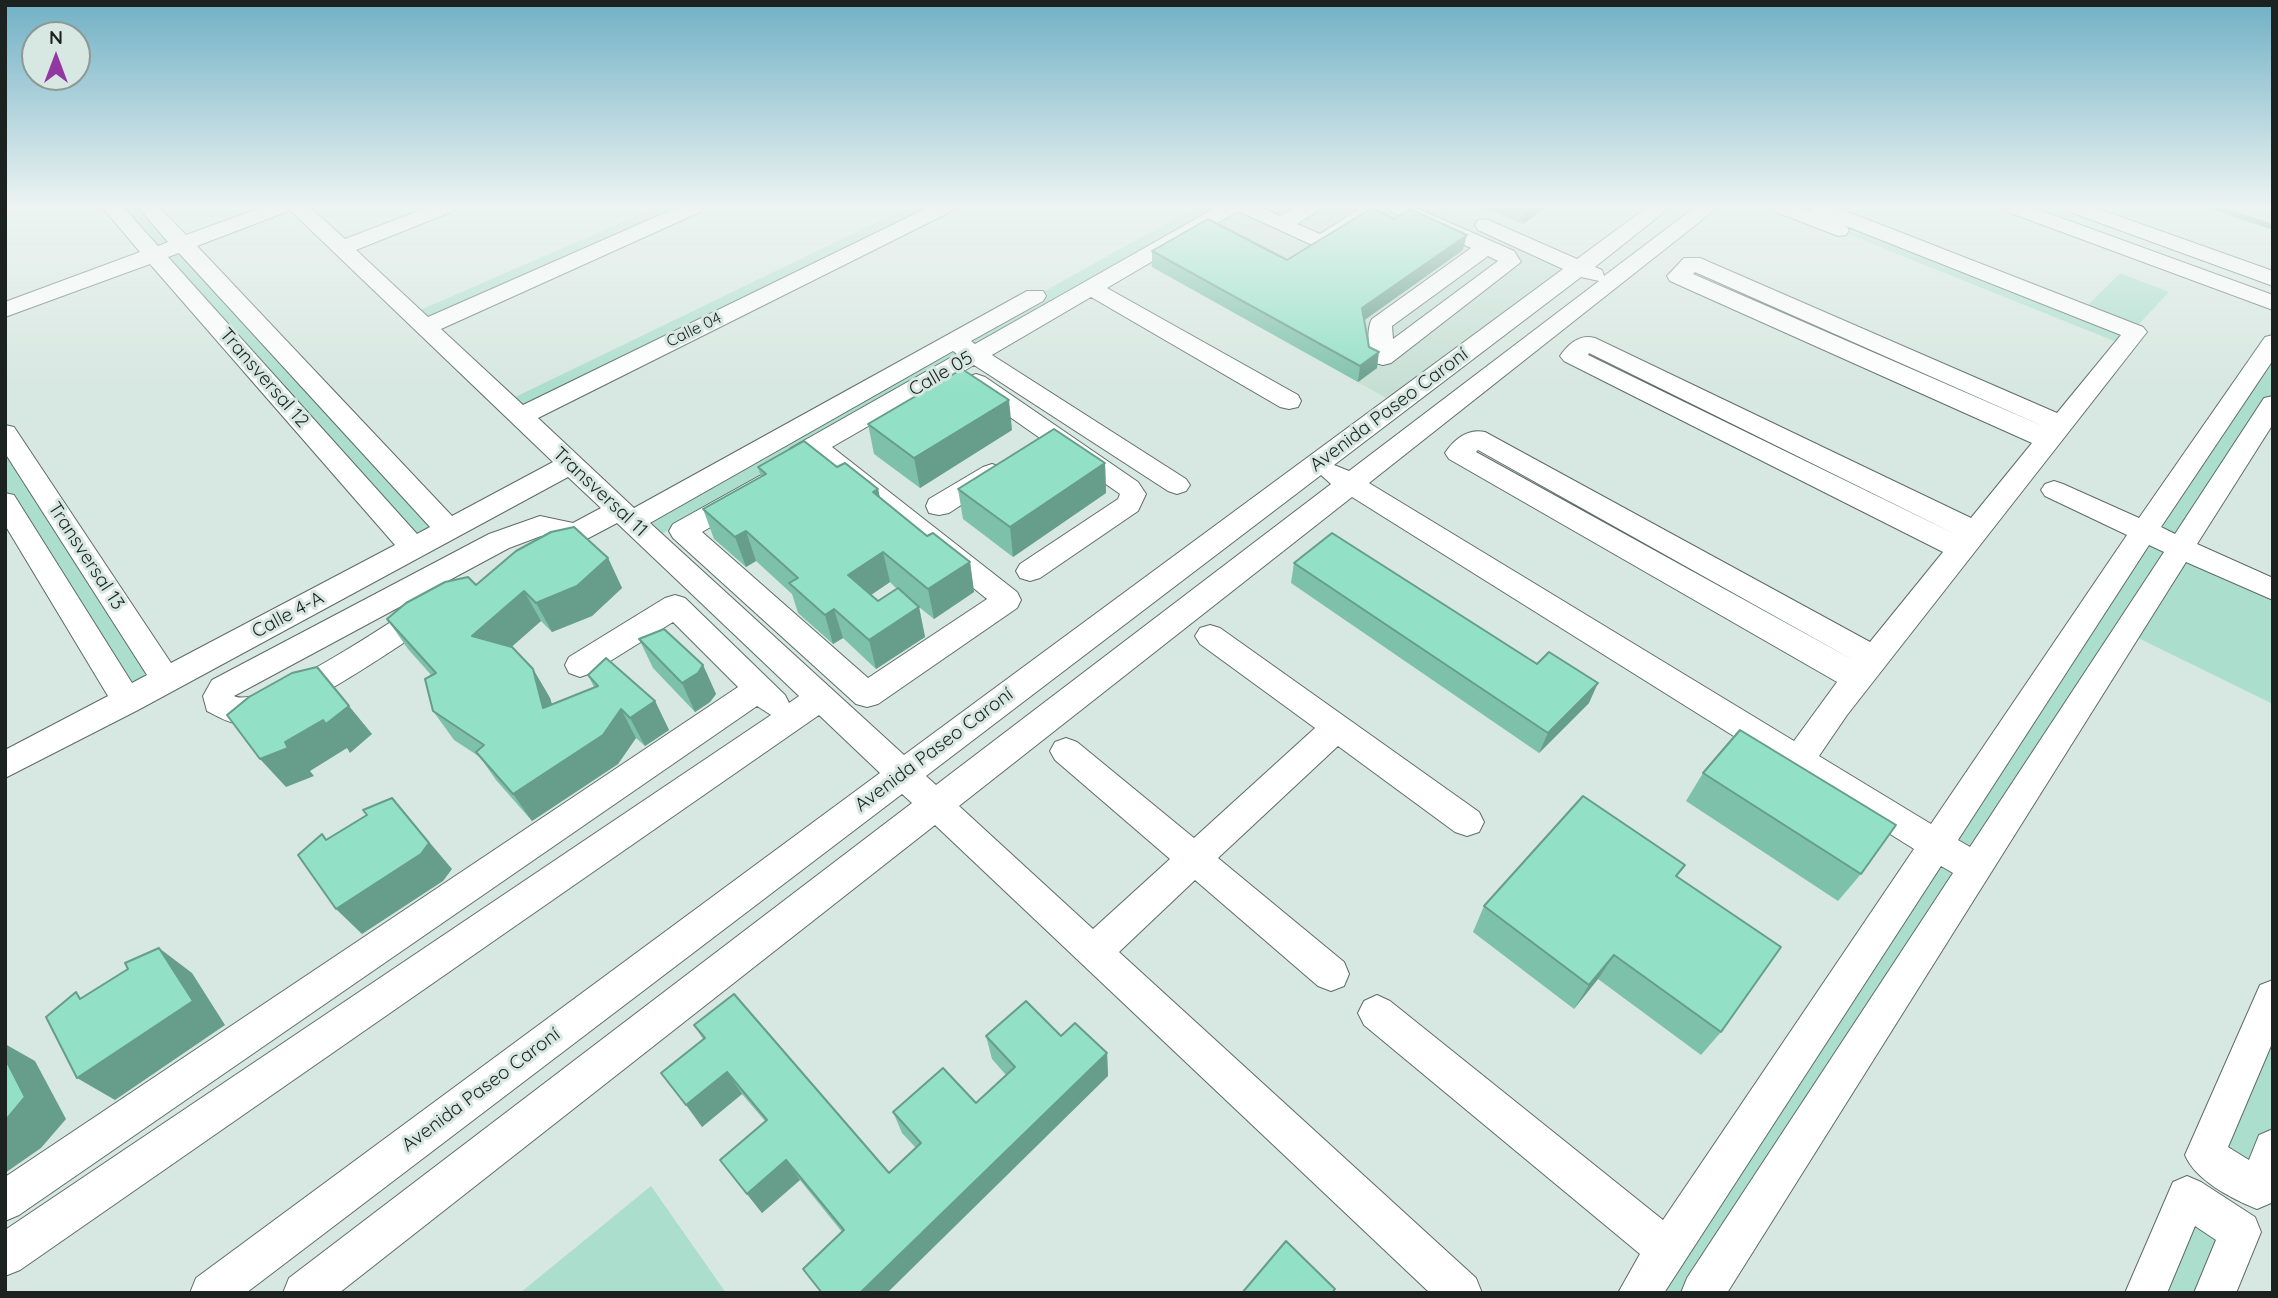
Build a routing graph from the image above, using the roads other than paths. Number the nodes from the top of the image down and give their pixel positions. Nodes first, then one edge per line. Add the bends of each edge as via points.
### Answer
1 (1579, 268) edge
2 (116, 269) edge
3 (168, 269) edge
4 (206, 269) edge
5 (363, 269) edge
6 (535, 269) edge
7 (800, 269) edge
8 (1105, 269) edge
9 (1117, 269) edge
10 (1457, 269) edge
11 (1504, 269) edge
12 (1580, 269) edge
13 (1628, 269) edge
14 (1686, 269) edge
15 (1704, 269) edge
16 (1945, 269) edge
17 (1964, 269) edge
18 (2180, 269) edge
19 (2244, 269) edge
20 (2273, 279) edge
21 (1610, 282) junction
22 (1080, 286) junction
23 (2273, 303) edge
24 (5, 310) edge
25 (418, 320) junction
26 (2130, 338) junction
27 (2273, 342) edge
28 (963, 360) junction
29 (299, 370) junction
30 (268, 383) junction
31 (1289, 401) dead end
32 (2273, 404) edge
33 (512, 409) junction
34 (2054, 432) junction
35 (5, 433) edge
36 (1053, 435) junction
37 (869, 436) edge
38 (571, 464) junction
39 (1317, 464) junction
40 (37, 482) junction
41 (1350, 484) junction
42 (1177, 485) dead end
43 (2054, 490) dead end
44 (5, 495) edge
45 (5, 502) edge
46 (939, 506) dead end
47 (625, 515) junction
48 (449, 530) junction
49 (2144, 531) junction
50 (577, 534) junction
51 (651, 540) junction
52 (1968, 540) junction
53 (414, 548) junction
54 (2181, 548) junction
55 (517, 565) edge
56 (1030, 571) dead end
57 (2273, 590) edge
58 (456, 597) edge
59 (793, 629) junction
60 (1210, 636) dead end
61 (765, 647) junction
62 (580, 665) dead end
63 (1866, 669) junction
64 (166, 680) junction
65 (759, 690) junction
66 (820, 698) junction
67 (127, 701) junction
68 (789, 719) junction
69 (1336, 728) junction
70 (1066, 751) dead end
71 (1798, 760) junction
72 (5, 765) edge
73 (902, 774) junction
74 (936, 804) junction
75 (1467, 822) dead end
76 (1936, 845) junction
77 (1194, 859) junction
78 (1974, 868) junction
79 (1094, 951) junction
80 (1331, 974) dead end
81 (2273, 997) edge
82 (1377, 1013) dead end
83 (2273, 1149) edge
84 (5, 1201) edge
85 (1667, 1250) junction
86 (5, 1255) edge
87 (211, 1293) edge
88 (304, 1293) edge
89 (1461, 1293) edge
90 (1639, 1293) edge
91 (1702, 1293) edge
92 (2146, 1293) edge
93 (2215, 1293) edge

1 - 39 street, Avenida Paseo Caroní
2 - 24 street
3 - 30 street, Transversal 12
4 - 29 street, Transversal 12
5 - 25 street, Transversal 11
6 - 25 street
7 - 33 street, Calle 04
8 - 22 street, Calle 05
9 - 22 street, Calle 05
10 - 11 street via 1380,324 1383,358
12 - 21 street
13 - 21 street, Avenida Paseo Caroní
14 - 34 street via 1678,276
15 - 34 street
16 - 26 street
17 - 26 street
18 - 23 street
19 - 20 street
21 - 41 street, Avenida Paseo Caroní
22 - 28 street, Calle 05 via 1028,312
22 - 31 street
25 - 33 street, Transversal 11
26 - 34 street
27 - 49 street
28 - 36 street
28 - 37 street
28 - 42 street
28 - 47 street, Calle 05
28 - 51 street, Calle 05
29 - 30 street
29 - 48 street, Transversal 12
30 - 53 street, Transversal 12
32 - 54 street
33 - 38 street, Transversal 11
34 - 52 street
35 - 40 street, Transversal 13
36 - 46 street
36 - 56 street via 1133,494 1129,504
38 - 47 street, Transversal 11
38 - 48 street, Calle 4-A
39 - 41 street
39 - 73 street, Avenida Paseo Caroní
40 - 44 street
40 - 64 street, Transversal 13
41 - 71 street
41 - 74 street, Avenida Paseo Caroní
43 - 49 street
45 - 67 street, Transversal 13
47 - 50 street, Calle 05
47 - 51 street, Transversal 11
48 - 53 street, Calle 4-A
49 - 54 street
49 - 76 street
50 - 55 street, Calle 05
50 - 58 street via 540,526 499,541 223,688 218,702 243,712 281,699
51 - 61 street, Transversal 11
52 - 52 street via 1587,343 1572,356
52 - 63 street
53 - 64 street, Calle 4-A
54 - 57 street
54 - 78 street
59 - 59 street via 682,531 822,452 1007,600 867,695
59 - 61 street
60 - 69 street
61 - 66 street, Transversal 11
62 - 65 street via 674,606
63 - 63 street via 1476,438 1458,453
63 - 71 street
64 - 67 street, Calle 4-A
65 - 68 street
65 - 84 street
66 - 68 street
66 - 73 street, Transversal 11
67 - 72 street, Calle 4-A
68 - 86 street
69 - 75 street
69 - 77 street
70 - 77 street
71 - 76 street
73 - 74 street, Transversal 11
73 - 87 street, Avenida Paseo Caroní
74 - 79 street, Transversal 11
74 - 88 street, Avenida Paseo Caroní
76 - 78 street
76 - 85 street
77 - 79 street
77 - 80 street
78 - 91 street
79 - 89 street, Transversal 11
81 - 83 street via 2205,1155 2257,1189
82 - 85 street
85 - 90 street
92 - 93 street via 2187,1196 2240,1232

